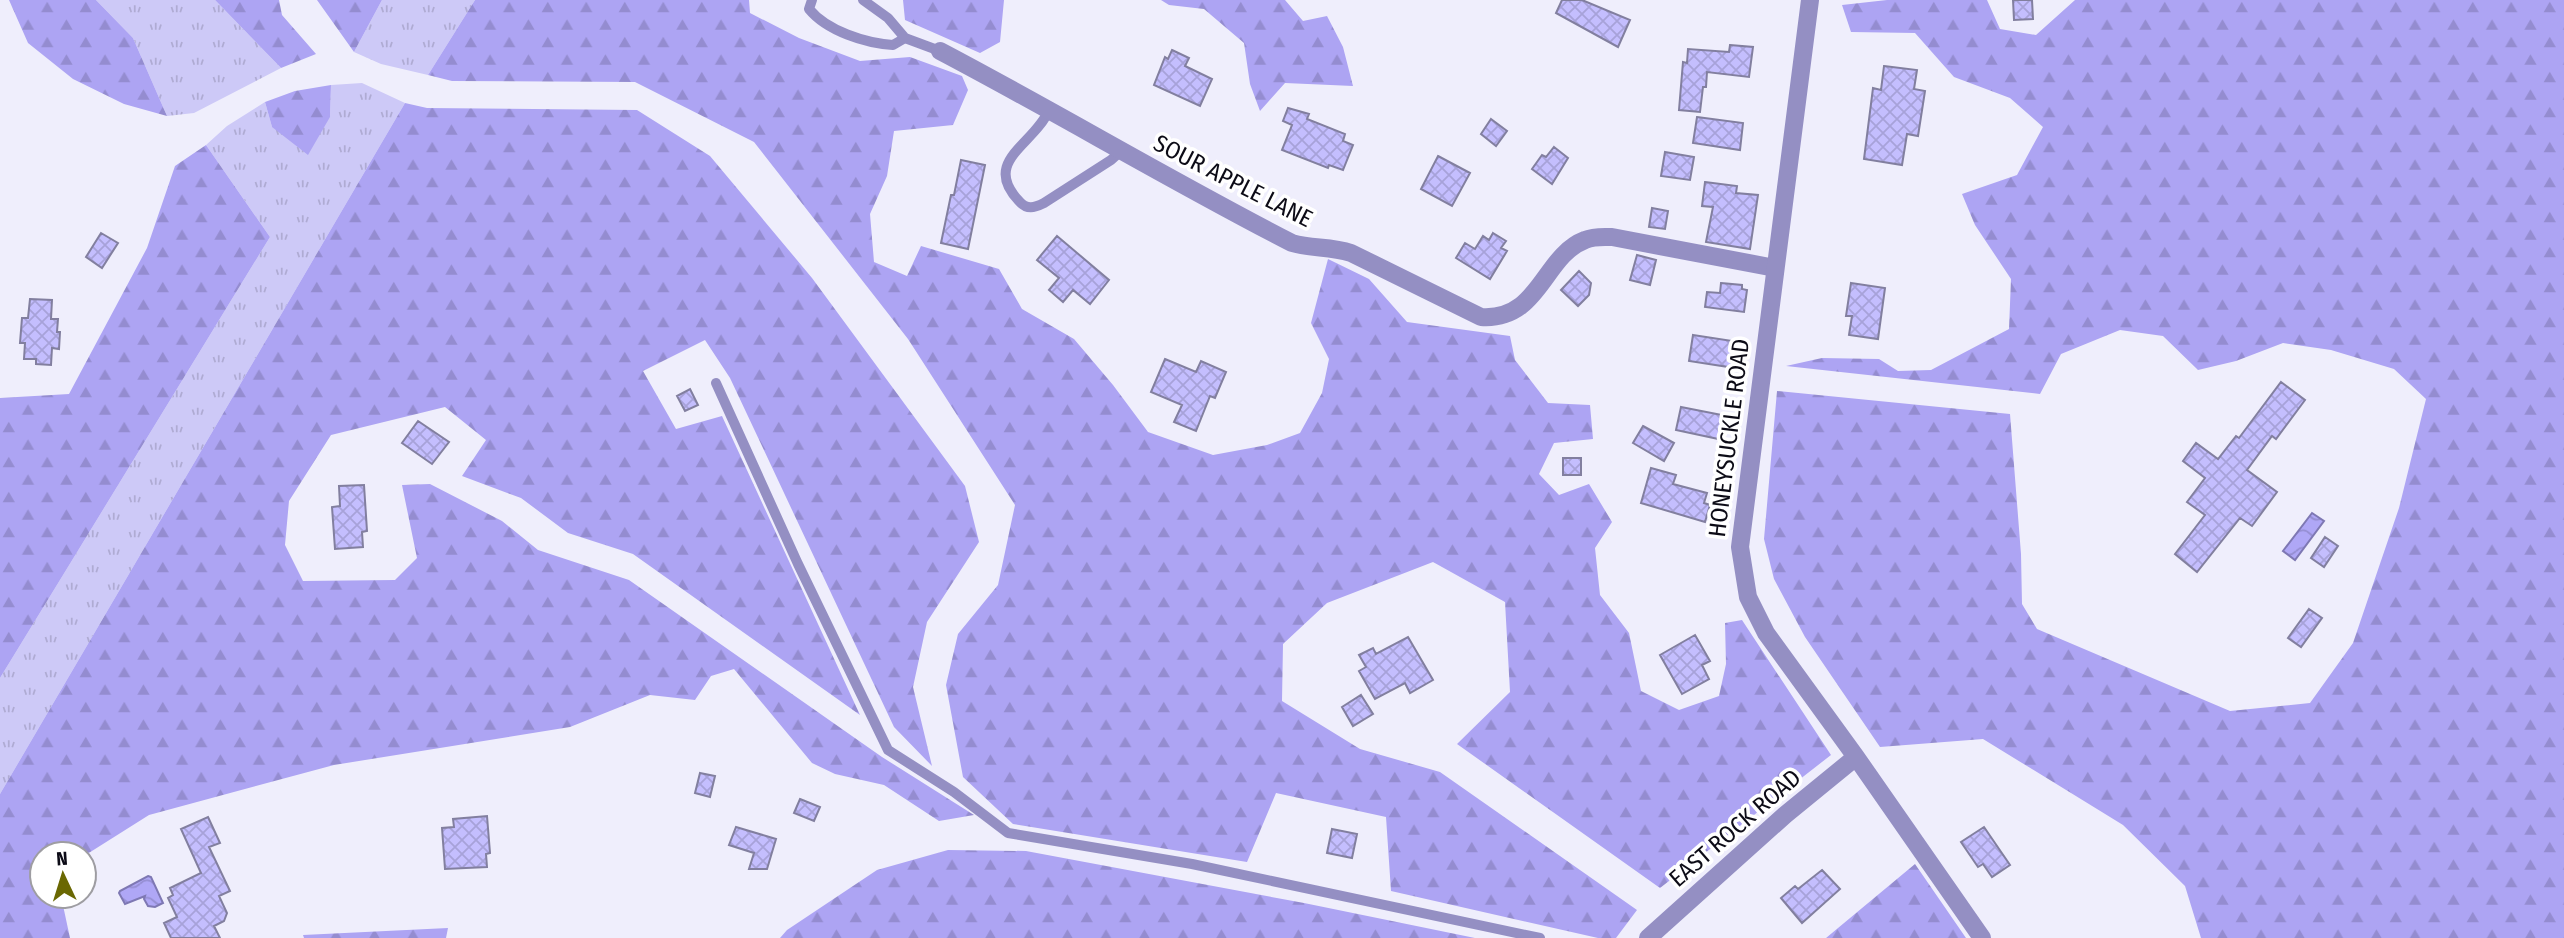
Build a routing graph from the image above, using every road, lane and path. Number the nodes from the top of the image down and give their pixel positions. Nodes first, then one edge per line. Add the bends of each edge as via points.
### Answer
1 (812, 0) edge
2 (863, 0) edge
3 (1810, 0) edge
4 (905, 38) junction
5 (940, 51) joint
6 (1049, 110) junction
7 (1121, 151) junction
8 (1775, 268) junction
9 (716, 383) dead end
10 (1856, 757) junction
11 (1540, 938) edge
12 (1648, 938) edge
13 (1982, 938) edge

1 - 4 lane via 809,9 817,18 857,38 893,45
2 - 4 lane
3 - 8 street, HONEYSUCKLE ROAD
4 - 5 lane
5 - 6 street, SOUR APPLE LANE
6 - 7 street, SOUR APPLE LANE
6 - 7 lane via 1006,162 1007,182 1023,206 1034,208 1044,203
7 - 8 street, SOUR APPLE LANE via 1292,243 1351,253 1481,317 1497,318 1519,308 1572,247 1596,237
8 - 10 street, HONEYSUCKLE ROAD via 1740,547 1742,570 1748,597 1766,633
9 - 11 lane via 888,750 1008,833 1192,864
10 - 12 street, EAST ROCK ROAD
10 - 13 street, HONEYSUCKLE ROAD

